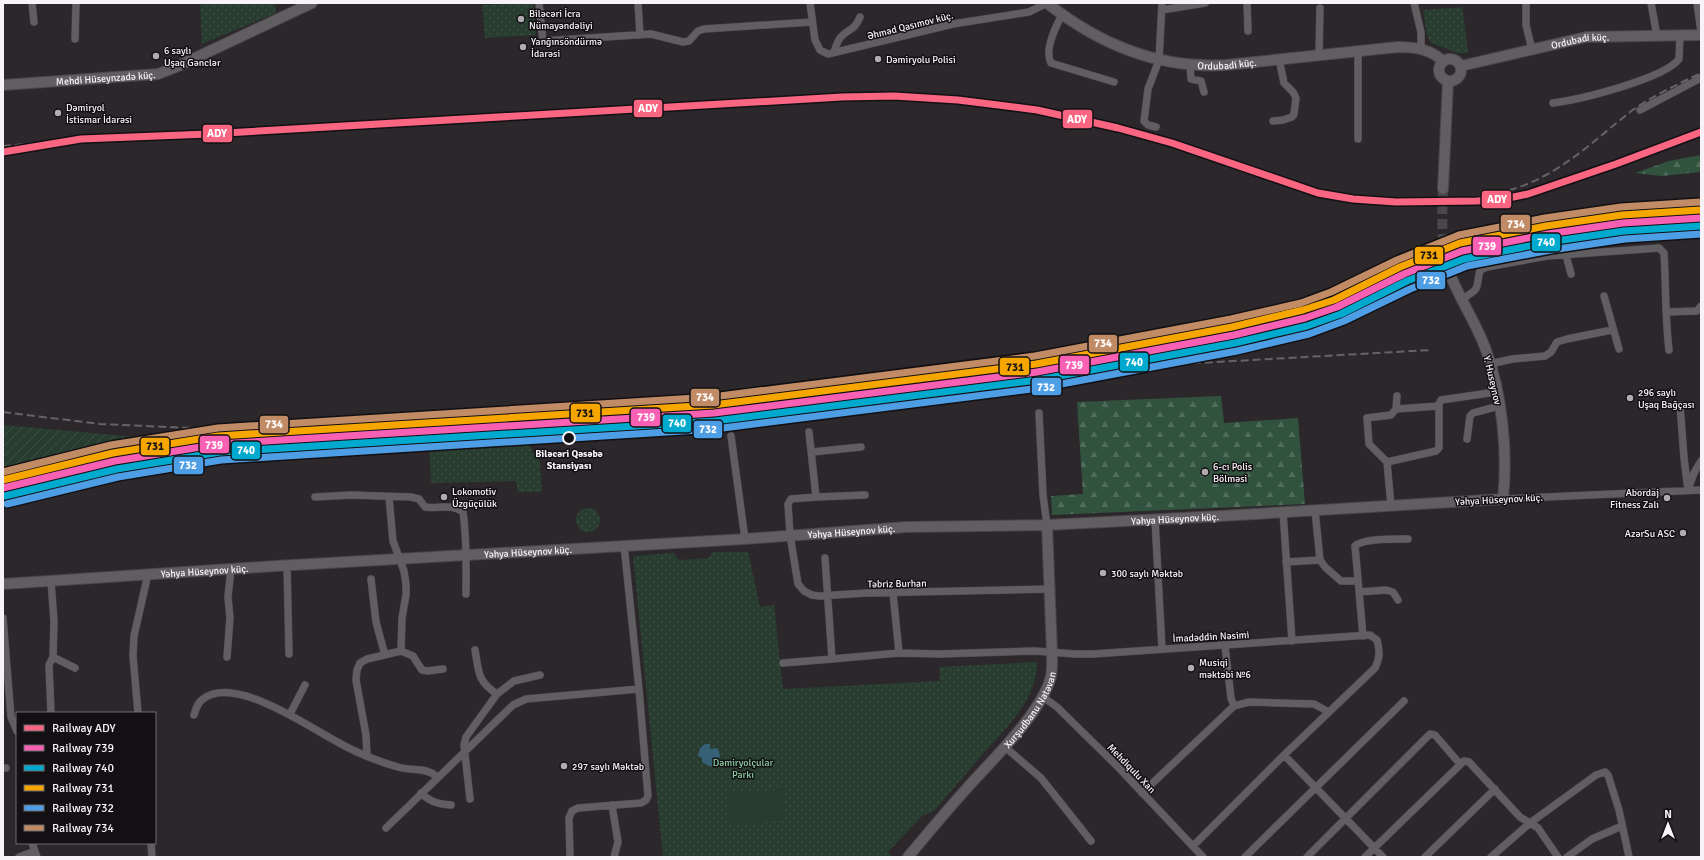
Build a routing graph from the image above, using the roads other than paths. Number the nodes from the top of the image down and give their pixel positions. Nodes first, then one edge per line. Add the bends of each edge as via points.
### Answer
1 (32, 3) edge
2 (76, 3) edge
3 (312, 3) edge
4 (540, 3) edge
5 (638, 3) edge
6 (810, 3) edge
7 (1047, 3) edge
8 (1205, 3) edge
9 (1247, 3) edge
10 (1414, 3) edge
11 (1526, 3) edge
12 (1651, 3) edge
13 (1697, 3) edge
14 (1162, 6) edge
15 (1320, 8) dead end
16 (1062, 15) junction
17 (860, 17) dead end
18 (34, 22) dead end
19 (812, 22) junction
20 (1248, 30) dead end
21 (1701, 32) edge
22 (640, 35) junction
23 (1701, 35) edge
24 (1657, 36) junction
25 (1680, 36) junction
26 (74, 39) dead end
27 (1421, 49) junction
28 (1532, 50) junction
29 (1358, 51) junction
30 (834, 52) junction
31 (1319, 55) junction
32 (1280, 59) junction
33 (1160, 60) junction
34 (1443, 61) junction
35 (1190, 65) junction
36 (1462, 66) junction
37 (1701, 78) edge
38 (1448, 81) junction
39 (1114, 82) dead end
40 (3, 85) edge
41 (1204, 92) dead end
42 (1553, 103) dead end
43 (1640, 110) dead end
44 (1273, 121) dead end
45 (1156, 127) dead end
46 (1358, 139) dead end
47 (1443, 189) tunnel mouth
48 (1566, 255) junction
49 (1448, 269) tunnel mouth
50 (1571, 274) dead end
51 (1604, 296) dead end
52 (1462, 299) junction
53 (1701, 306) edge
54 (1666, 312) junction
55 (1612, 330) junction
56 (1619, 349) dead end
57 (1669, 350) dead end
58 (1490, 364) junction
59 (1496, 392) junction
60 (1397, 396) dead end
61 (1680, 405) dead end
62 (1439, 406) junction
63 (1499, 406) junction
64 (1396, 409) junction
65 (1039, 413) dead end
66 (810, 432) dead end
67 (731, 436) dead end
68 (1467, 439) dead end
69 (861, 448) dead end
70 (812, 452) junction
71 (1387, 462) junction
72 (1700, 464) edge
73 (1688, 490) junction
74 (1701, 490) edge
75 (865, 495) dead end
76 (315, 497) dead end
77 (389, 497) junction
78 (816, 497) junction
79 (1503, 499) junction
80 (1391, 506) junction
81 (1315, 510) junction
82 (1283, 512) junction
83 (1155, 519) junction
84 (1047, 525) junction
85 (790, 535) junction
86 (745, 539) junction
87 (1408, 539) dead end
88 (624, 545) junction
89 (466, 555) junction
90 (825, 558) dead end
91 (399, 559) junction
92 (1320, 560) junction
93 (1286, 562) junction
94 (287, 565) junction
95 (231, 569) junction
96 (148, 574) junction
97 (371, 579) dead end
98 (51, 581) junction
99 (1358, 581) junction
100 (3, 584) edge
101 (1051, 589) junction
102 (1359, 592) junction
103 (892, 593) junction
104 (466, 594) dead end
105 (828, 596) junction
106 (1398, 600) dead end
107 (3, 618) edge
108 (1366, 636) junction
109 (1292, 641) junction
110 (1225, 646) junction
111 (1162, 649) junction
112 (475, 650) dead end
113 (401, 651) junction
114 (899, 653) junction
115 (1052, 653) junction
116 (289, 654) dead end
117 (385, 655) junction
118 (53, 657) junction
119 (227, 657) dead end
120 (832, 659) junction
121 (784, 663) dead end
122 (75, 668) dead end
123 (443, 669) dead end
124 (540, 675) dead end
125 (305, 685) dead end
126 (639, 689) junction
127 (497, 694) junction
128 (1043, 697) junction
129 (1404, 701) dead end
130 (1234, 706) junction
131 (51, 712) edge
132 (138, 712) edge
133 (1329, 712) junction
134 (290, 714) junction
135 (194, 715) dead end
136 (16, 729) edge
137 (1005, 747) junction
138 (464, 751) junction
139 (1284, 755) junction
140 (367, 756) junction
141 (1460, 764) junction
142 (438, 777) junction
143 (1316, 788) junction
144 (1495, 789) junction
145 (1142, 792) junction
146 (420, 793) junction
147 (470, 799) dead end
148 (450, 805) dead end
149 (612, 806) junction
150 (1346, 819) junction
151 (1530, 823) junction
152 (1622, 826) junction
153 (386, 828) dead end
154 (1091, 840) dead end
155 (32, 844) edge
156 (151, 844) edge
157 (1192, 846) junction
158 (1374, 848) junction
159 (36, 854) edge
160 (19, 857) edge
161 (152, 857) edge
162 (570, 857) edge
163 (614, 857) edge
164 (908, 857) edge
165 (1202, 857) edge
166 (1245, 857) edge
167 (1307, 857) edge
168 (1365, 857) edge
169 (1384, 857) edge
170 (1425, 857) edge
171 (1491, 857) edge
172 (1558, 857) edge
173 (1567, 857) edge
174 (1629, 857) edge

1 - 18 street
2 - 26 street
3 - 40 main road, Mehdi Hüseynzadə küç. via 158,74
4 - 22 street via 543,41
5 - 22 street
6 - 19 street
7 - 16 main road, Ordubadi küç.
7 - 30 street, Əhməd Qasımov küç. via 1029,12 953,24
8 - 14 street
9 - 20 street
10 - 27 street via 1421,32
11 - 28 street via 1526,25
12 - 24 street
13 - 21 street
14 - 33 street
15 - 31 street
16 - 33 main road, Ordubadi küç. via 1107,40
16 - 39 street via 1052,33 1051,63
17 - 30 street via 856,26 841,36
19 - 22 street via 704,29 683,42 657,35
19 - 30 street, Əhməd Qasımov küç. via 818,47 823,53
23 - 25 main road, Ordubadi küç.
24 - 25 main road, Ordubadi küç.
24 - 28 main road, Ordubadi küç. via 1586,37
25 - 42 street via 1679,59 1662,72 1582,97
27 - 29 main road, Ordubadi küç. via 1398,47
27 - 34 main road
28 - 36 main road, Ordubadi küç.
29 - 31 main road, Ordubadi küç.
29 - 46 street
31 - 32 main road, Ordubadi küç.
32 - 35 main road, Ordubadi küç. via 1226,65
32 - 44 street via 1284,83 1295,96 1295,106 1292,117
33 - 35 main road, Ordubadi küç.
33 - 45 street via 1148,89 1144,121
34 - 36 main road via 1454,59
34 - 38 main road via 1439,73
35 - 41 street via 1191,79 1201,81
36 - 38 main road via 1459,78
37 - 43 street
38 - 47 main road
48 - 50 street
48 - 52 street via 1483,268 1480,270 1476,289
48 - 54 street via 1659,248 1664,253
49 - 52 main road, Y. Huseynov
51 - 55 street
52 - 58 main road, Y. Huseynov
53 - 54 street via 1697,311
54 - 57 street
55 - 56 street
55 - 58 street via 1567,338 1557,342 1546,356
58 - 59 main road, Y. Huseynov
59 - 62 street via 1445,398
59 - 63 main road, Y. Huseynov
60 - 64 street
61 - 73 street
62 - 64 street
62 - 71 street via 1439,448 1436,451
63 - 68 street via 1470,416
63 - 79 main road, Y. Huseynov via 1505,475
64 - 71 street via 1391,415 1367,418 1369,444
65 - 84 street via 1042,495
66 - 70 street
67 - 86 street
69 - 70 street
70 - 78 street
71 - 80 street
72 - 73 street
73 - 74 street, Yəhya Hüseynov küç.
73 - 79 street, Yəhya Hüseynov küç.
75 - 78 street
76 - 77 street
77 - 89 street via 419,499 425,506 449,506 463,512
77 - 91 street via 393,541
78 - 85 street, Təbriz Burhan via 789,501
79 - 80 main road, Yəhya Hüseynov küç.
80 - 81 main road, Yəhya Hüseynov küç.
81 - 82 main road, Yəhya Hüseynov küç.
81 - 92 street
82 - 83 main road, Yəhya Hüseynov küç.
82 - 93 street
83 - 84 main road, Yəhya Hüseynov küç.
83 - 111 street
84 - 85 main road, Yəhya Hüseynov küç. via 907,527
84 - 101 main road, Xurşudbanu Natəvan
85 - 86 main road, Yəhya Hüseynov küç.
85 - 105 street, Təbriz Burhan via 798,584 812,595
86 - 88 main road, Yəhya Hüseynov küç.
87 - 99 street via 1358,543 1355,546
88 - 89 main road, Yəhya Hüseynov küç.
88 - 126 street
89 - 91 main road, Yəhya Hüseynov küç.
89 - 104 street
90 - 105 street
91 - 94 main road, Yəhya Hüseynov küç.
91 - 113 street via 406,584
92 - 93 street
92 - 99 street via 1341,581
93 - 109 street
94 - 95 main road, Yəhya Hüseynov küç.
94 - 116 street
95 - 96 main road, Yəhya Hüseynov küç.
95 - 119 street
96 - 98 main road, Yəhya Hüseynov küç.
96 - 132 street via 134,636 133,656
97 - 117 street via 376,622
98 - 100 main road, Yəhya Hüseynov küç.
98 - 118 street
99 - 102 street
101 - 103 street, Təbriz Burhan
101 - 115 main road, Xurşudbanu Natəvan
102 - 106 street via 1386,590 1393,592
102 - 108 street
103 - 105 street, Təbriz Burhan
103 - 114 street
105 - 120 street
107 - 136 street via 11,717
108 - 109 street, İmadəddin Nəsimi
108 - 133 street via 1377,640 1380,659 1375,668
109 - 110 street, İmadəddin Nəsimi
110 - 111 street, İmadəddin Nəsimi
110 - 130 street
111 - 115 street, İmadəddin Nəsimi via 1093,654
112 - 127 street via 480,678 486,687
113 - 117 street
113 - 123 street via 413,656 422,670
114 - 115 street, İmadəddin Nəsimi
114 - 120 street, İmadəddin Nəsimi
115 - 128 main road, Xurşudbanu Natəvan via 1052,669
117 - 140 street via 367,659 360,663 357,670 356,680 366,735
118 - 122 street
118 - 131 street via 49,665
120 - 121 street, İmadəddin Nəsimi
124 - 127 street via 514,681
125 - 134 street
126 - 138 street via 519,701
126 - 149 street via 648,796 640,803
127 - 138 street via 466,737
128 - 137 main road, Xurşudbanu Natəvan
128 - 145 street, Mehdiqulu Xan via 1058,707
129 - 143 street
130 - 133 street via 1248,702 1314,704
130 - 145 street
133 - 139 street
134 - 135 street via 248,696 224,694 203,699
134 - 140 street via 335,741
137 - 154 street via 1041,778
137 - 164 main road, Xurşudbanu Natəvan
138 - 142 street
138 - 147 street
139 - 143 street
139 - 157 street
140 - 142 street via 398,767 428,771
141 - 144 street via 1464,761 1469,762
141 - 150 street via 1435,735 1430,734
141 - 158 street
142 - 146 street
143 - 150 street
143 - 166 street
144 - 151 street via 1520,817
144 - 170 street
145 - 157 street, Mehdiqulu Xan
146 - 148 street via 437,804
146 - 153 street
149 - 162 street via 578,808 572,811 569,818
149 - 163 street via 618,842
150 - 158 street
150 - 167 street
151 - 152 street via 1596,775 1604,772 1608,775
151 - 171 street
151 - 172 street via 1538,828
152 - 173 street via 1592,839
152 - 174 street
155 - 159 street
156 - 161 street
157 - 165 street, Mehdiqulu Xan
158 - 168 street
158 - 169 street
159 - 160 street

